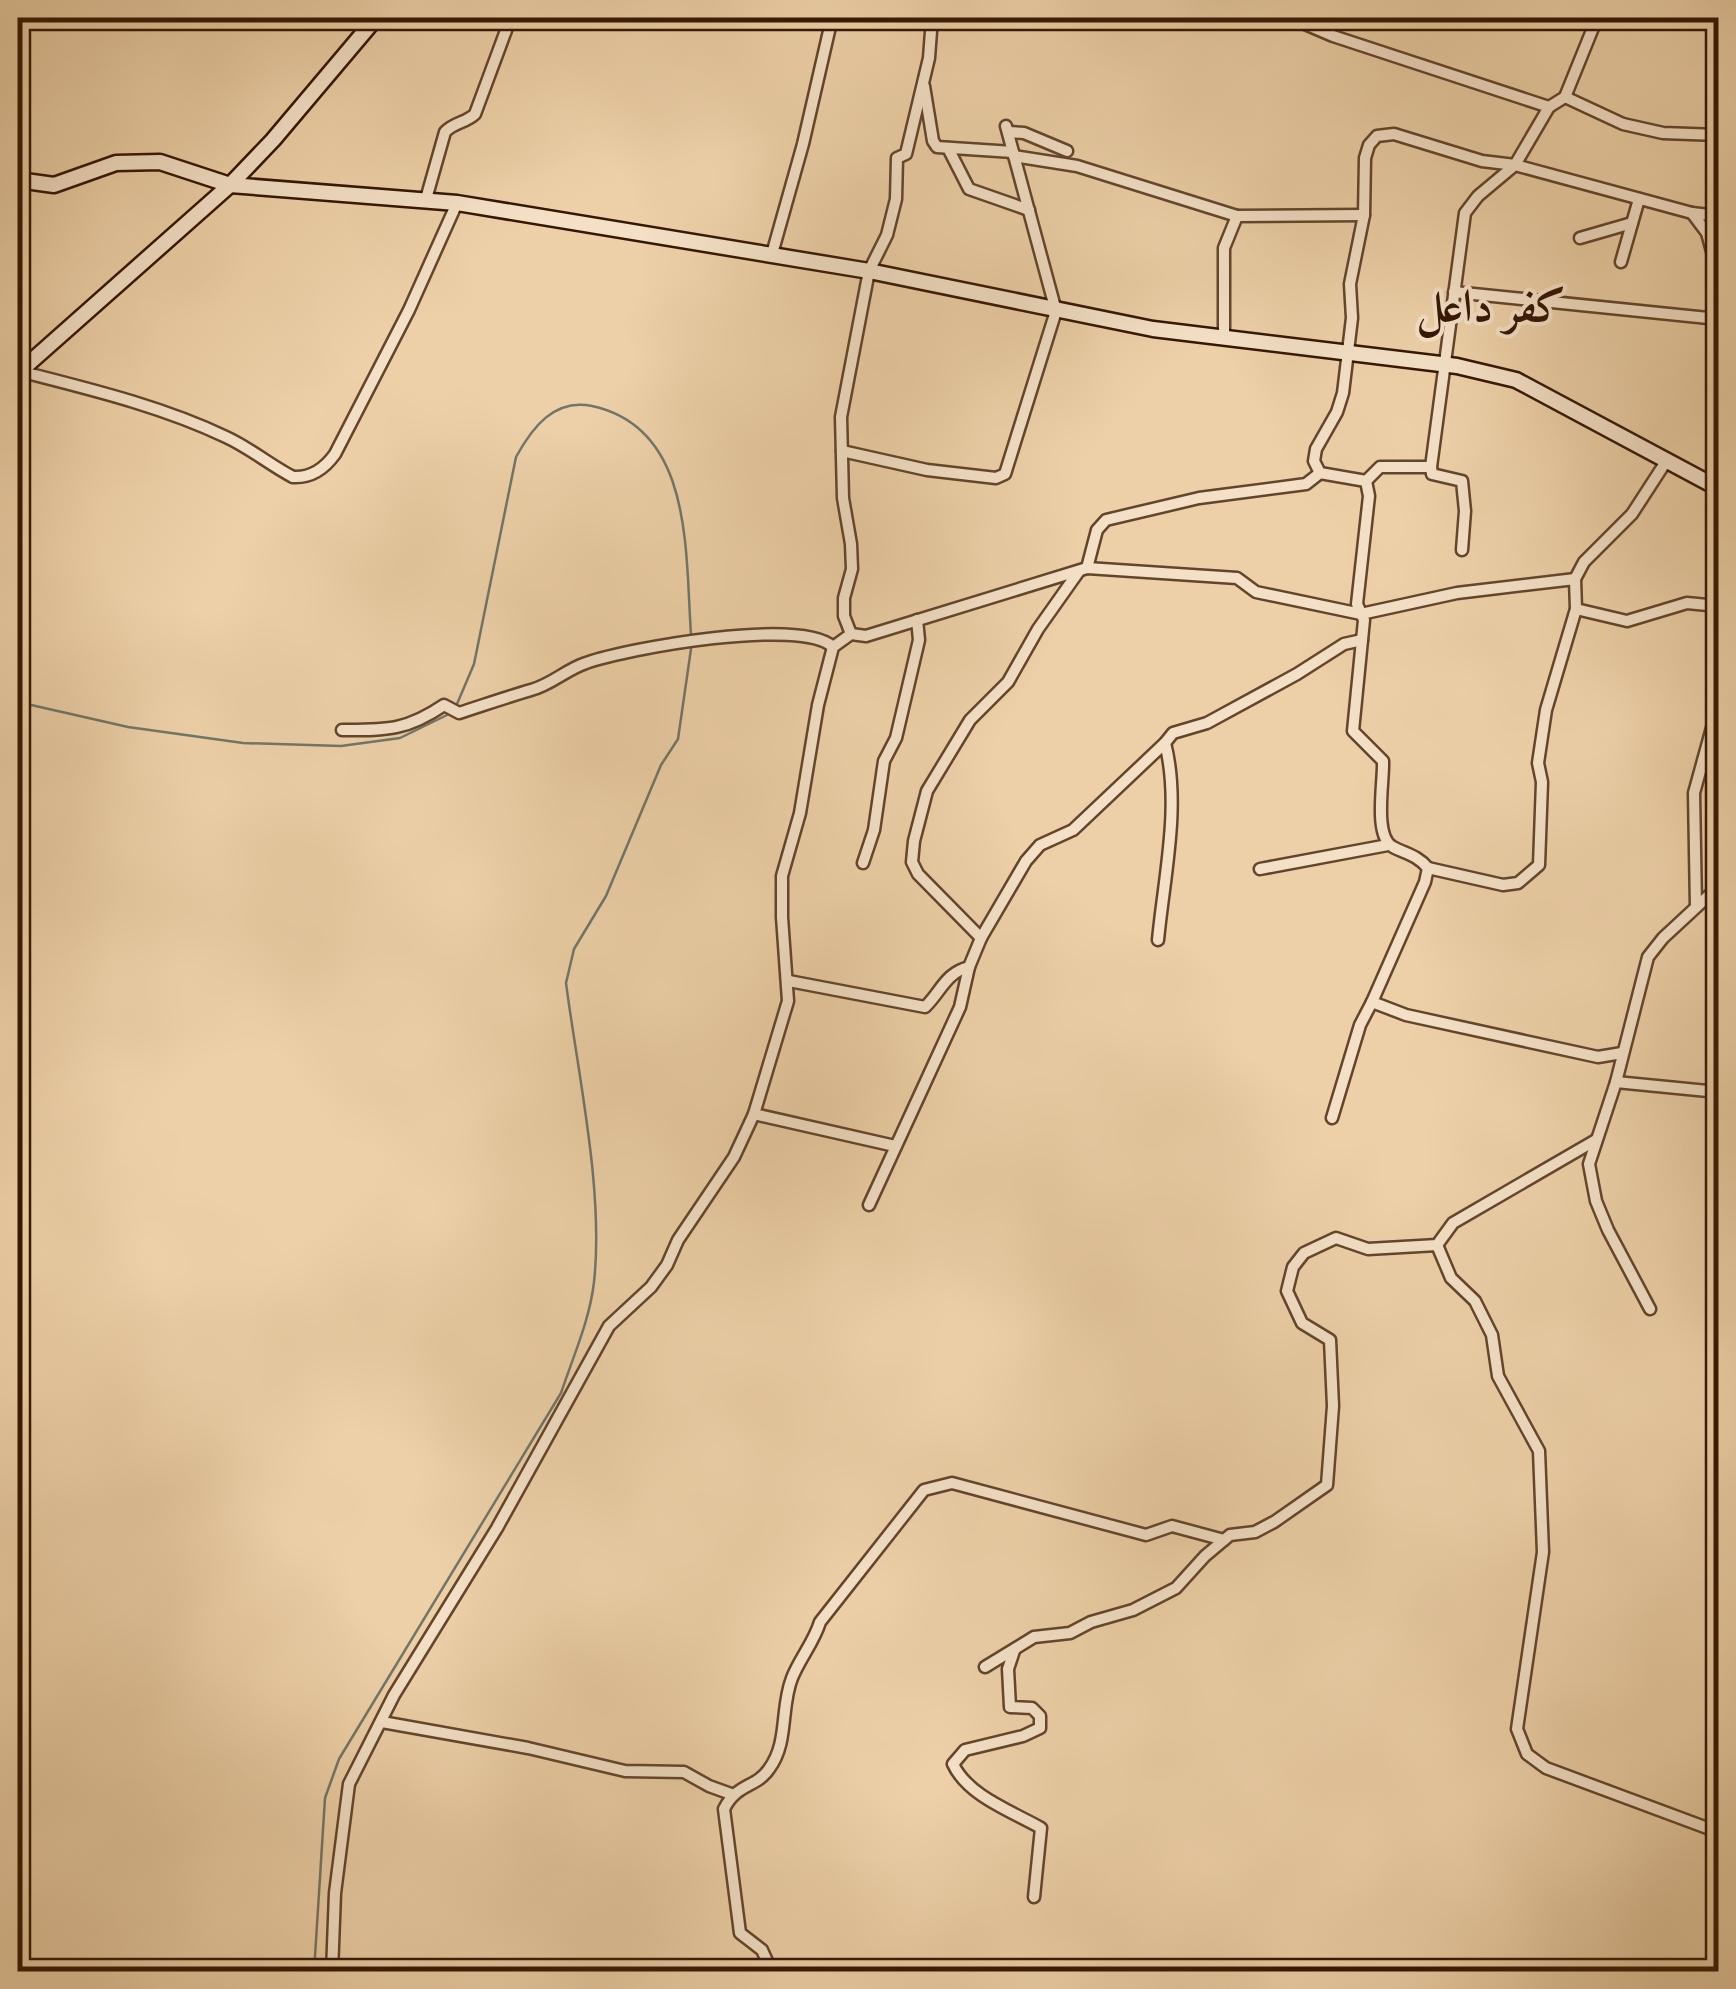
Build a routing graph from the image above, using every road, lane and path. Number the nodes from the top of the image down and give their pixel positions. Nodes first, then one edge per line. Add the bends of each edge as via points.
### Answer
1 (376, 18) edge
2 (496, 18) edge
3 (832, 18) edge
4 (932, 18) edge
5 (1290, 18) edge
6 (1597, 18) edge
7 (924, 82) junction
8 (1565, 97) junction
9 (1549, 107) junction
10 (1718, 135) edge
11 (948, 148) junction
12 (1067, 151) dead end
13 (1014, 154) junction
14 (1515, 165) junction
15 (18, 180) edge
16 (230, 186) junction
17 (426, 199) junction
18 (1639, 199) junction
19 (457, 203) junction
20 (1028, 210) junction
21 (1692, 212) junction
22 (1364, 215) junction
23 (1237, 216) junction
24 (1718, 216) edge
25 (1632, 223) junction
26 (1580, 238) dead end
27 (772, 254) junction
28 (1718, 259) edge
29 (1621, 262) dead end
30 (869, 272) junction
31 (1454, 292) junction
32 (1056, 311) junction
33 (1718, 319) edge
34 (1224, 337) junction
35 (1349, 352) junction
36 (1444, 364) junction
37 (18, 372) edge
38 (842, 451) junction
39 (1668, 460) junction
40 (1430, 467) junction
41 (1320, 473) junction
42 (1366, 481) junction
43 (1718, 488) edge
44 (1462, 550) dead end
45 (1083, 570) junction
46 (1575, 579) junction
47 (1718, 605) edge
48 (1576, 609) junction
49 (1361, 614) junction
50 (916, 620) junction
51 (850, 634) junction
52 (1362, 640) junction
53 (833, 647) junction
54 (1718, 706) edge
55 (342, 730) dead end
56 (1165, 743) junction
57 (1388, 845) junction
58 (862, 863) dead end
59 (1428, 868) junction
60 (1260, 869) dead end
61 (1718, 887) edge
62 (1696, 907) junction
63 (980, 938) junction
64 (1158, 940) dead end
65 (969, 968) junction
66 (789, 981) junction
67 (1372, 1002) junction
68 (1622, 1053) junction
69 (1616, 1082) junction
70 (1715, 1091) edge
71 (754, 1114) junction
72 (1332, 1118) dead end
73 (1596, 1140) junction
74 (895, 1146) junction
75 (869, 1205) dead end
76 (1436, 1245) junction
77 (1650, 1309) dead end
78 (1224, 1540) junction
79 (1014, 1651) junction
80 (986, 1667) dead end
81 (382, 1722) junction
82 (732, 1794) junction
83 (1718, 1832) edge
84 (1034, 1897) dead end
85 (332, 1972) edge
86 (772, 1972) edge

1 - 16 street
2 - 17 street via 508,25 475,114 445,132
3 - 27 street
4 - 7 street
5 - 9 street
6 - 8 street
7 - 11 street via 934,141
7 - 30 street via 906,154 897,158 887,234
8 - 9 street
8 - 10 street via 1623,124
9 - 14 street
11 - 13 street
11 - 20 street via 969,190
12 - 13 street via 1007,129
13 - 20 street
13 - 23 street via 1077,166
14 - 18 street
14 - 22 street via 1482,162 1394,134 1377,136 1365,158
14 - 31 street via 1464,214
15 - 16 street via 54,185 142,160 177,165
16 - 17 street
16 - 37 street
17 - 19 street
18 - 21 street
18 - 25 street
19 - 27 street
19 - 37 street via 335,454 326,467 302,478 224,436 143,405
20 - 32 street
21 - 24 street
21 - 28 street
22 - 23 street
22 - 35 street via 1350,284
23 - 34 street via 1224,248
25 - 26 street
25 - 29 street
27 - 30 street
30 - 32 street
30 - 38 street via 844,390
31 - 33 street
31 - 36 street
32 - 34 street
32 - 38 street via 1005,474 927,470
34 - 35 street
35 - 36 street
35 - 41 street via 1337,412 1316,449
36 - 39 street via 1516,380
36 - 40 street
38 - 51 street via 852,544 844,598
39 - 43 street
39 - 46 street
40 - 42 street via 1380,467
40 - 44 street via 1432,474 1462,482
41 - 42 street
41 - 45 street via 1306,484 1199,498 1106,520
42 - 49 street
45 - 49 street via 1237,578 1256,592
45 - 50 street
45 - 63 street via 1008,682 970,720 919,817 912,862 918,874
46 - 48 street
46 - 49 street via 1457,593
47 - 48 street via 1686,603 1627,621
48 - 59 street via 1538,763 1538,865 1518,883 1503,885
49 - 52 street
50 - 51 street via 866,636
50 - 58 street via 919,640
51 - 53 street
52 - 56 street via 1207,723 1173,733
52 - 57 street via 1353,731 1383,760 1381,834
53 - 55 street via 798,634 676,644 586,663 533,690 459,713 444,705 393,730
53 - 66 street via 782,876
54 - 62 street via 1694,794
56 - 63 street via 1073,830 1040,844
56 - 64 street via 1169,824
57 - 59 street
57 - 60 street
59 - 67 street
61 - 62 street
62 - 68 street via 1648,957
63 - 65 street
65 - 66 street via 945,980 925,1007
65 - 74 street via 960,1007
66 - 71 street
67 - 68 street via 1598,1057
67 - 72 street
68 - 69 street
69 - 70 street
69 - 73 street
71 - 74 street
71 - 81 street via 668,1265 609,1326
73 - 76 street via 1452,1223
73 - 77 street via 1589,1164 1596,1201
74 - 75 street
76 - 78 street via 1368,1249 1336,1238 1304,1253 1293,1267 1287,1291 1302,1323 1330,1340 1327,1484 1256,1532
76 - 83 street via 1451,1278 1475,1301 1492,1336 1498,1376 1539,1450 1543,1552 1517,1729 1522,1746 1546,1768
78 - 79 street via 1176,1588 1070,1634 1034,1637
78 - 82 street via 1172,1526 1146,1535 952,1483 924,1490 820,1622 792,1678 781,1749 767,1773
79 - 80 street
79 - 84 street via 1010,1707 1032,1708 1040,1728 965,1750 953,1764 983,1796 1041,1828
81 - 82 street via 624,1771 684,1772
81 - 85 street via 350,1784
82 - 86 street via 724,1809 740,1933 762,1950

